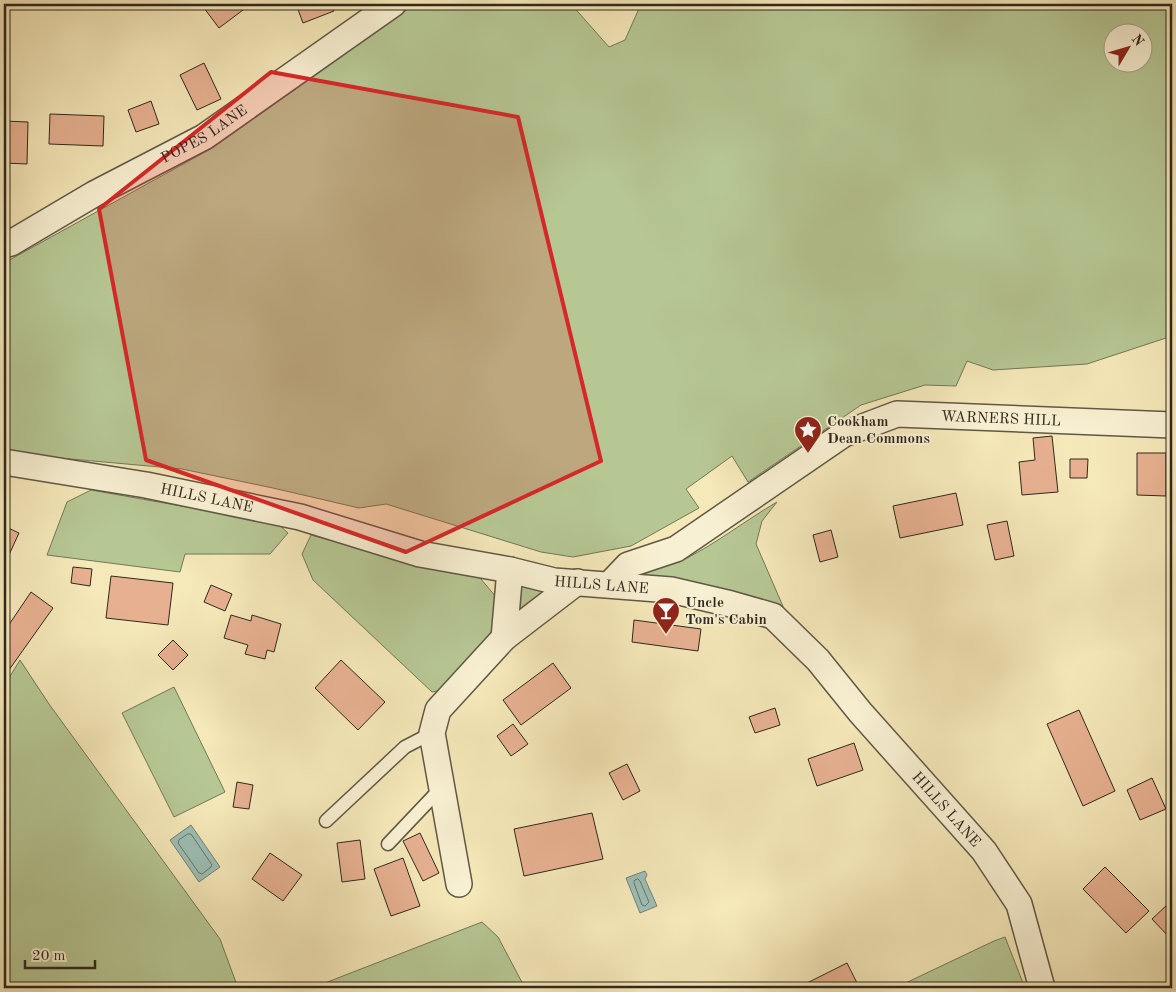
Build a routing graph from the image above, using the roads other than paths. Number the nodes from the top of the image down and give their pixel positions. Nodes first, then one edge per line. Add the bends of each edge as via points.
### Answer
1 (393, 4) edge
2 (4, 245) edge
3 (1172, 425) edge
4 (4, 462) edge
5 (510, 570) junction
6 (577, 582) junction
7 (610, 584) junction
8 (504, 638) junction
9 (432, 733) junction
10 (441, 788) junction
11 (326, 821) dead end
12 (388, 844) dead end
13 (459, 884) dead end
14 (1042, 988) edge

1 - 2 street, POPES LANE via 204,137
3 - 7 street, WARNERS HILL via 896,414 844,434 676,549 628,565
4 - 5 street, HILLS LANE via 137,484 300,517 420,554
5 - 6 street, HILLS LANE via 554,581
5 - 8 street
6 - 7 street, HILLS LANE
6 - 8 street
7 - 14 street, HILLS LANE via 671,590 773,616 818,660 984,851 1020,904
8 - 9 street via 438,710
9 - 10 street
9 - 11 lane via 405,747
10 - 12 lane
10 - 13 street

